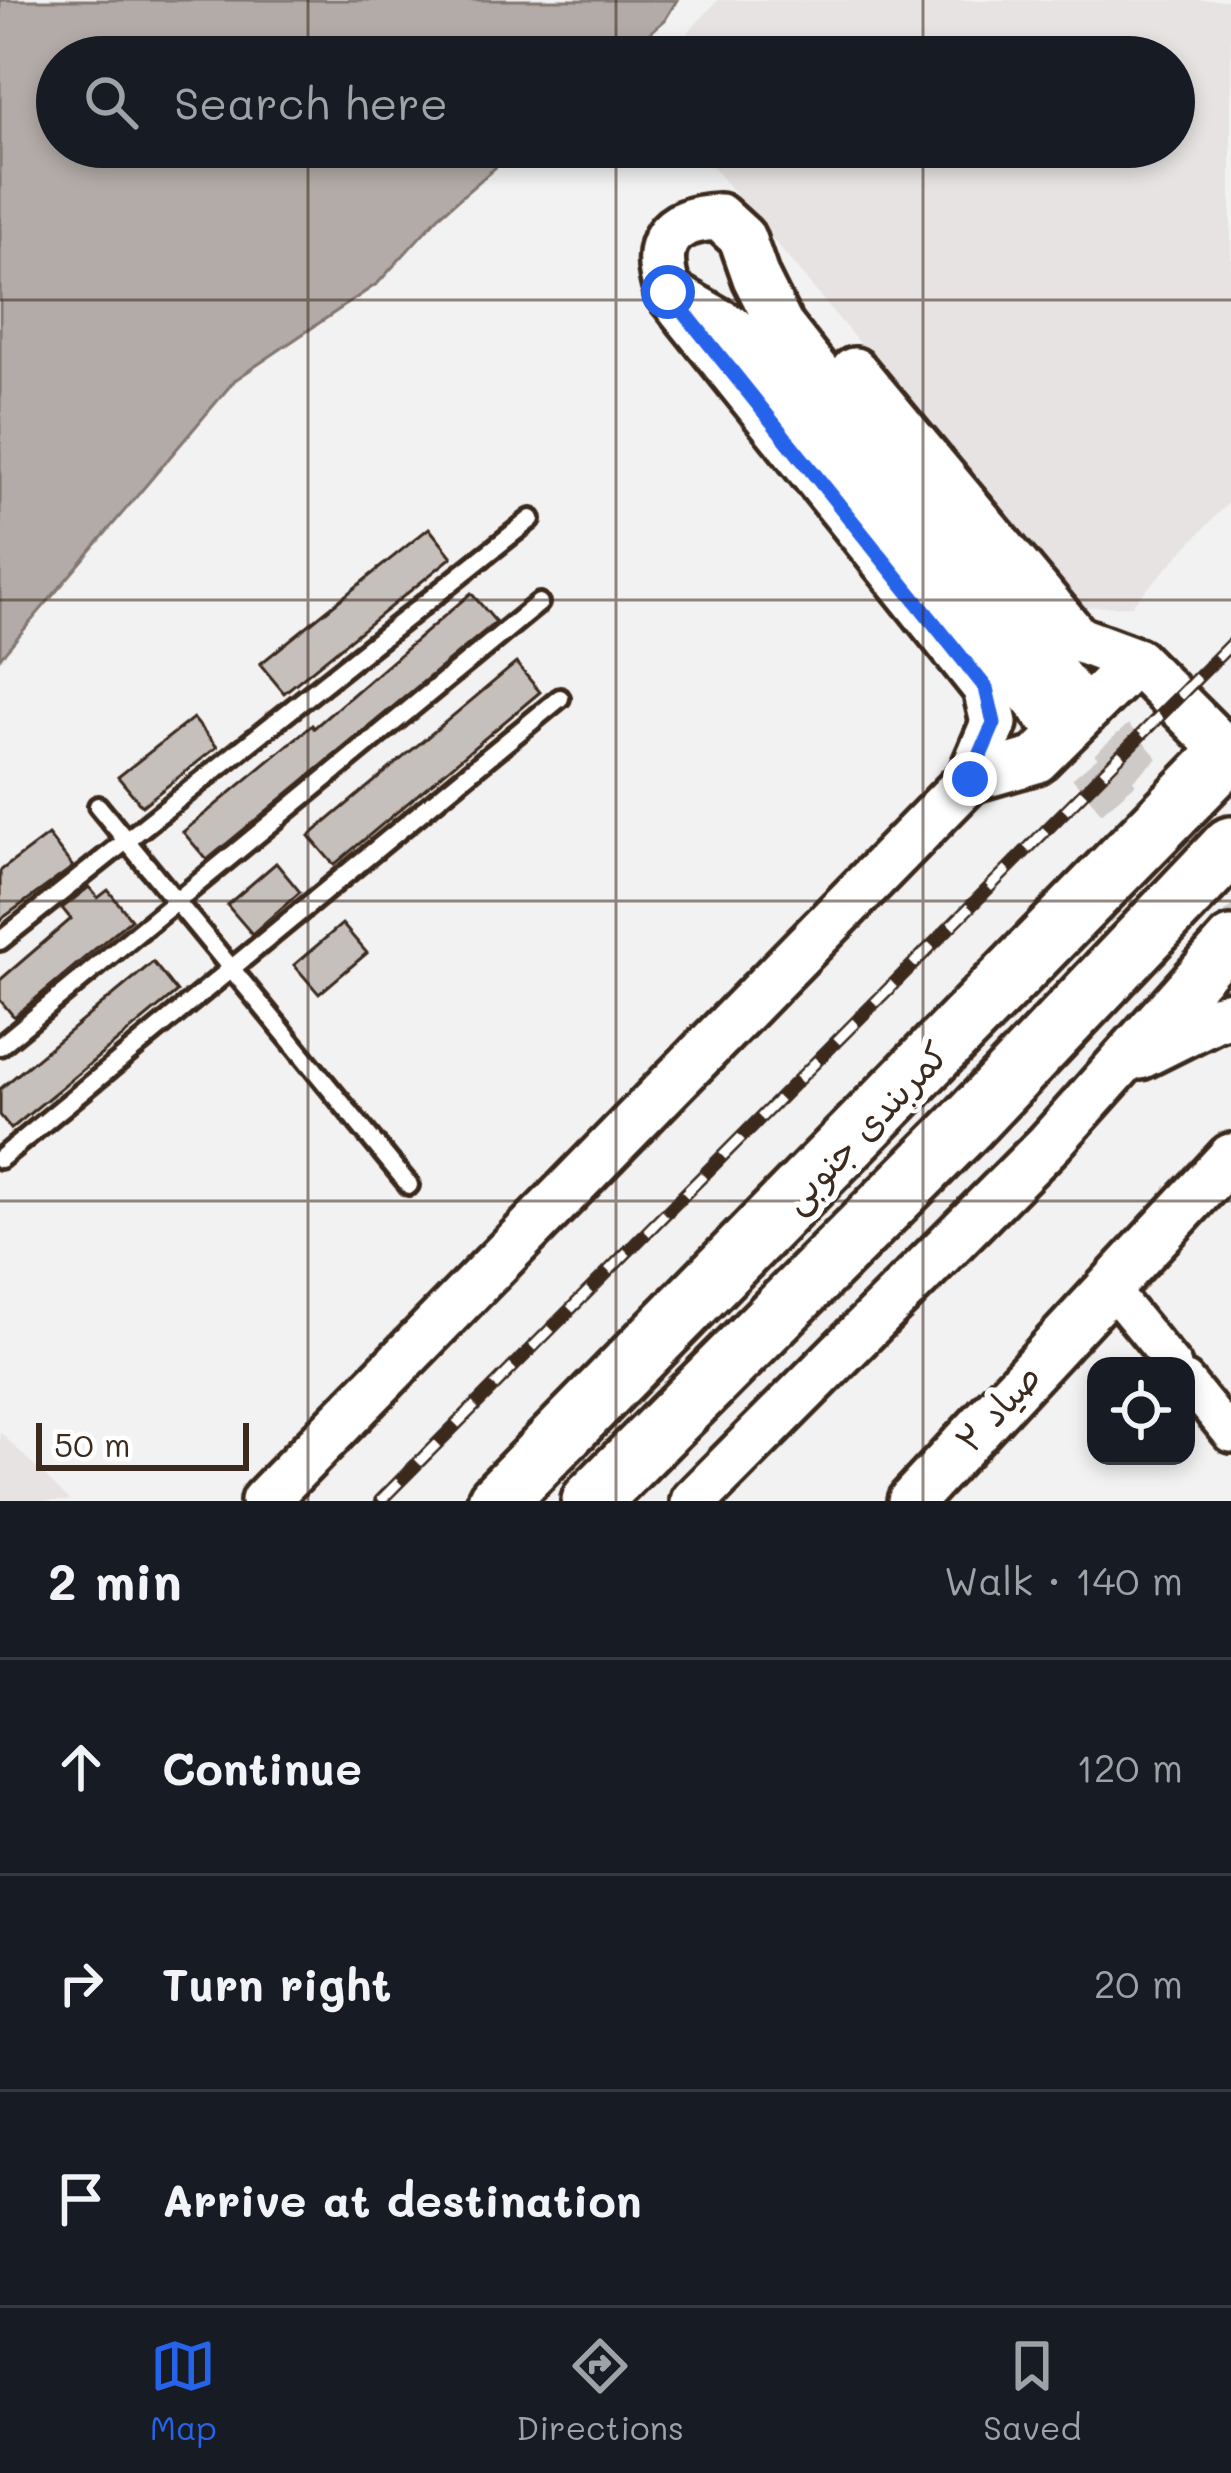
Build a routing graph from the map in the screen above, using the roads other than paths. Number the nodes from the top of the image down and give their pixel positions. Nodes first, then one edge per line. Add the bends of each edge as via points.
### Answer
1 (742, 238) junction
2 (668, 292) junction
3 (531, 519) dead end
4 (538, 603) dead end
5 (1136, 661) junction
6 (560, 698) dead end
7 (1230, 752) edge
8 (970, 779) junction
9 (98, 806) dead end
10 (126, 841) junction
11 (1231, 846) edge
12 (176, 902) junction
13 (1231, 940) edge
14 (0, 941) edge
15 (231, 969) junction
16 (1231, 1014) edge
17 (0, 1046) edge
18 (1116, 1068) junction
19 (1231, 1157) edge
20 (0, 1159) edge
21 (409, 1185) dead end
22 (1110, 1288) junction
23 (1167, 1357) edge
24 (1195, 1391) edge
25 (1231, 1435) edge
26 (264, 1501) edge
27 (497, 1501) edge
28 (590, 1501) edge
29 (694, 1501) edge
30 (911, 1501) edge

1 - 2 main road via 718,217 689,218 664,239 658,265
1 - 2 main road via 780,326 1056,701 777,369 732,329
1 - 5 main road via 1077,639
2 - 8 main road via 986,688 994,723
3 - 10 lane
4 - 12 lane
5 - 7 main road
5 - 8 main road via 1036,760
6 - 15 lane
7 - 27 highway, کمربندی جنوبی
8 - 26 main road
9 - 10 lane
10 - 12 lane
10 - 14 lane
11 - 28 highway, کمربندی جنوبی
12 - 15 lane
12 - 17 lane
13 - 18 main road
15 - 20 lane
15 - 21 lane
16 - 18 main road
18 - 29 main road
19 - 22 main road, صیاد ۲
22 - 23 street
22 - 30 main road, صیاد ۲
24 - 25 street

